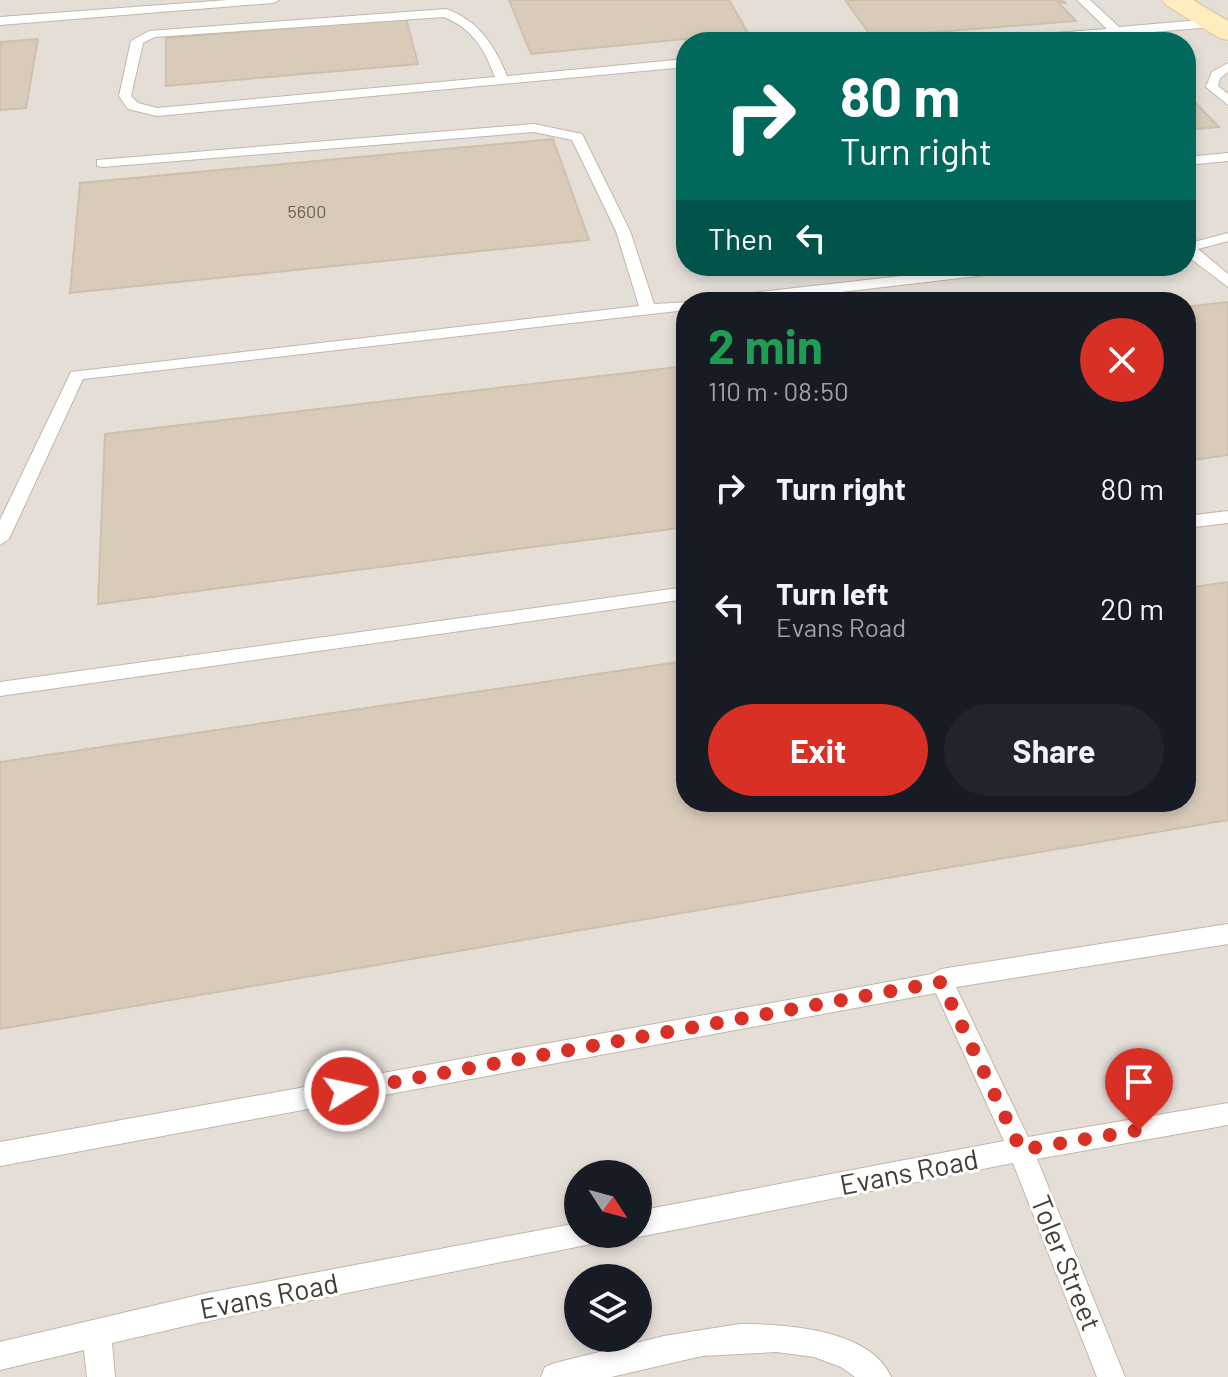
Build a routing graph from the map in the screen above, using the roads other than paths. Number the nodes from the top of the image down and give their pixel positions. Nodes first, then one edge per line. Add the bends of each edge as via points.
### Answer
1 (273, 0) edge
2 (1083, 0) edge
3 (1175, 0) edge
4 (161, 4) edge
5 (0, 21) edge
6 (1220, 27) edge
7 (1115, 30) junction
8 (1094, 32) edge
9 (676, 64) edge
10 (1228, 67) edge
11 (503, 80) junction
12 (1228, 101) edge
13 (1228, 157) edge
14 (1196, 160) edge
15 (102, 163) dead end
16 (1228, 237) edge
17 (1196, 246) edge
18 (1196, 255) edge
19 (942, 276) edge
20 (1228, 282) edge
21 (802, 292) edge
22 (676, 306) edge
23 (648, 310) junction
24 (1228, 517) edge
25 (1196, 521) edge
26 (0, 539) edge
27 (676, 594) edge
28 (0, 689) edge
29 (1228, 934) edge
30 (941, 982) junction
31 (1228, 1114) edge
32 (1021, 1150) junction
33 (0, 1154) edge
34 (652, 1221) edge
35 (564, 1238) edge
36 (97, 1333) junction
37 (0, 1356) edge
38 (101, 1377) edge
39 (555, 1377) edge
40 (877, 1377) edge
41 (1111, 1377) edge

1 - 4 lane
2 - 7 lane
3 - 6 main road
4 - 5 lane
6 - 7 lane
7 - 8 lane
9 - 11 lane
10 - 12 lane via 1216,74 1212,87
11 - 11 lane via 157,112 133,106 125,96 137,41 153,34 446,13 462,18 489,45
13 - 14 lane
15 - 23 lane via 534,128 559,131 577,137 623,231
16 - 17 lane
18 - 20 lane
19 - 21 lane
22 - 23 lane
23 - 26 lane via 77,375
24 - 25 lane
27 - 28 lane
29 - 30 lane
30 - 32 lane, Toler Street
30 - 33 lane
31 - 32 lane, Evans Road
32 - 34 lane, Evans Road
32 - 41 lane, Toler Street
35 - 36 lane, Evans Road
36 - 37 lane, Evans Road
36 - 38 lane
39 - 40 lane via 726,1337 809,1341 850,1356

